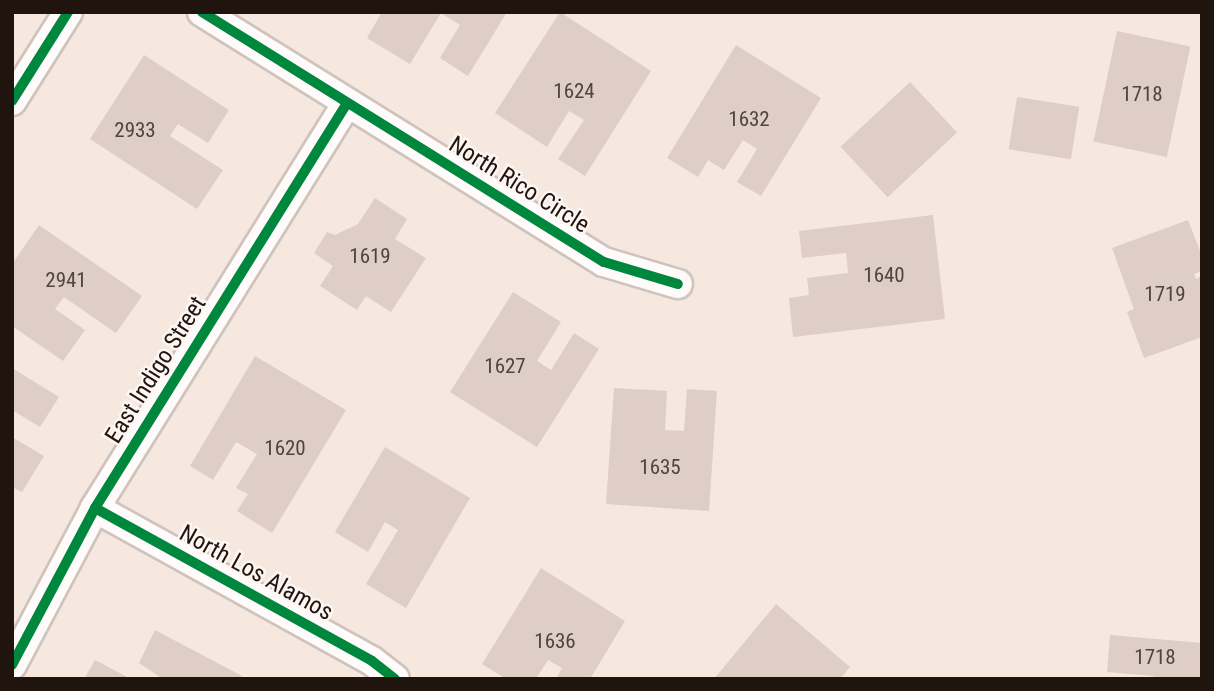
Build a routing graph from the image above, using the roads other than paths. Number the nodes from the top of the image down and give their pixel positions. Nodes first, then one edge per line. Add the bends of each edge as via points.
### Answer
1 (68, 12) edge
2 (202, 12) edge
3 (12, 101) edge
4 (346, 104) junction
5 (678, 284) dead end
6 (95, 508) junction
7 (12, 665) edge
8 (395, 679) edge

1 - 3 street
2 - 4 street, North Rico Circle
4 - 5 street, North Rico Circle via 604,262
4 - 6 street, East Indigo Street
6 - 7 street, East Indigo Street
6 - 8 street, North Los Alamos via 372,661

